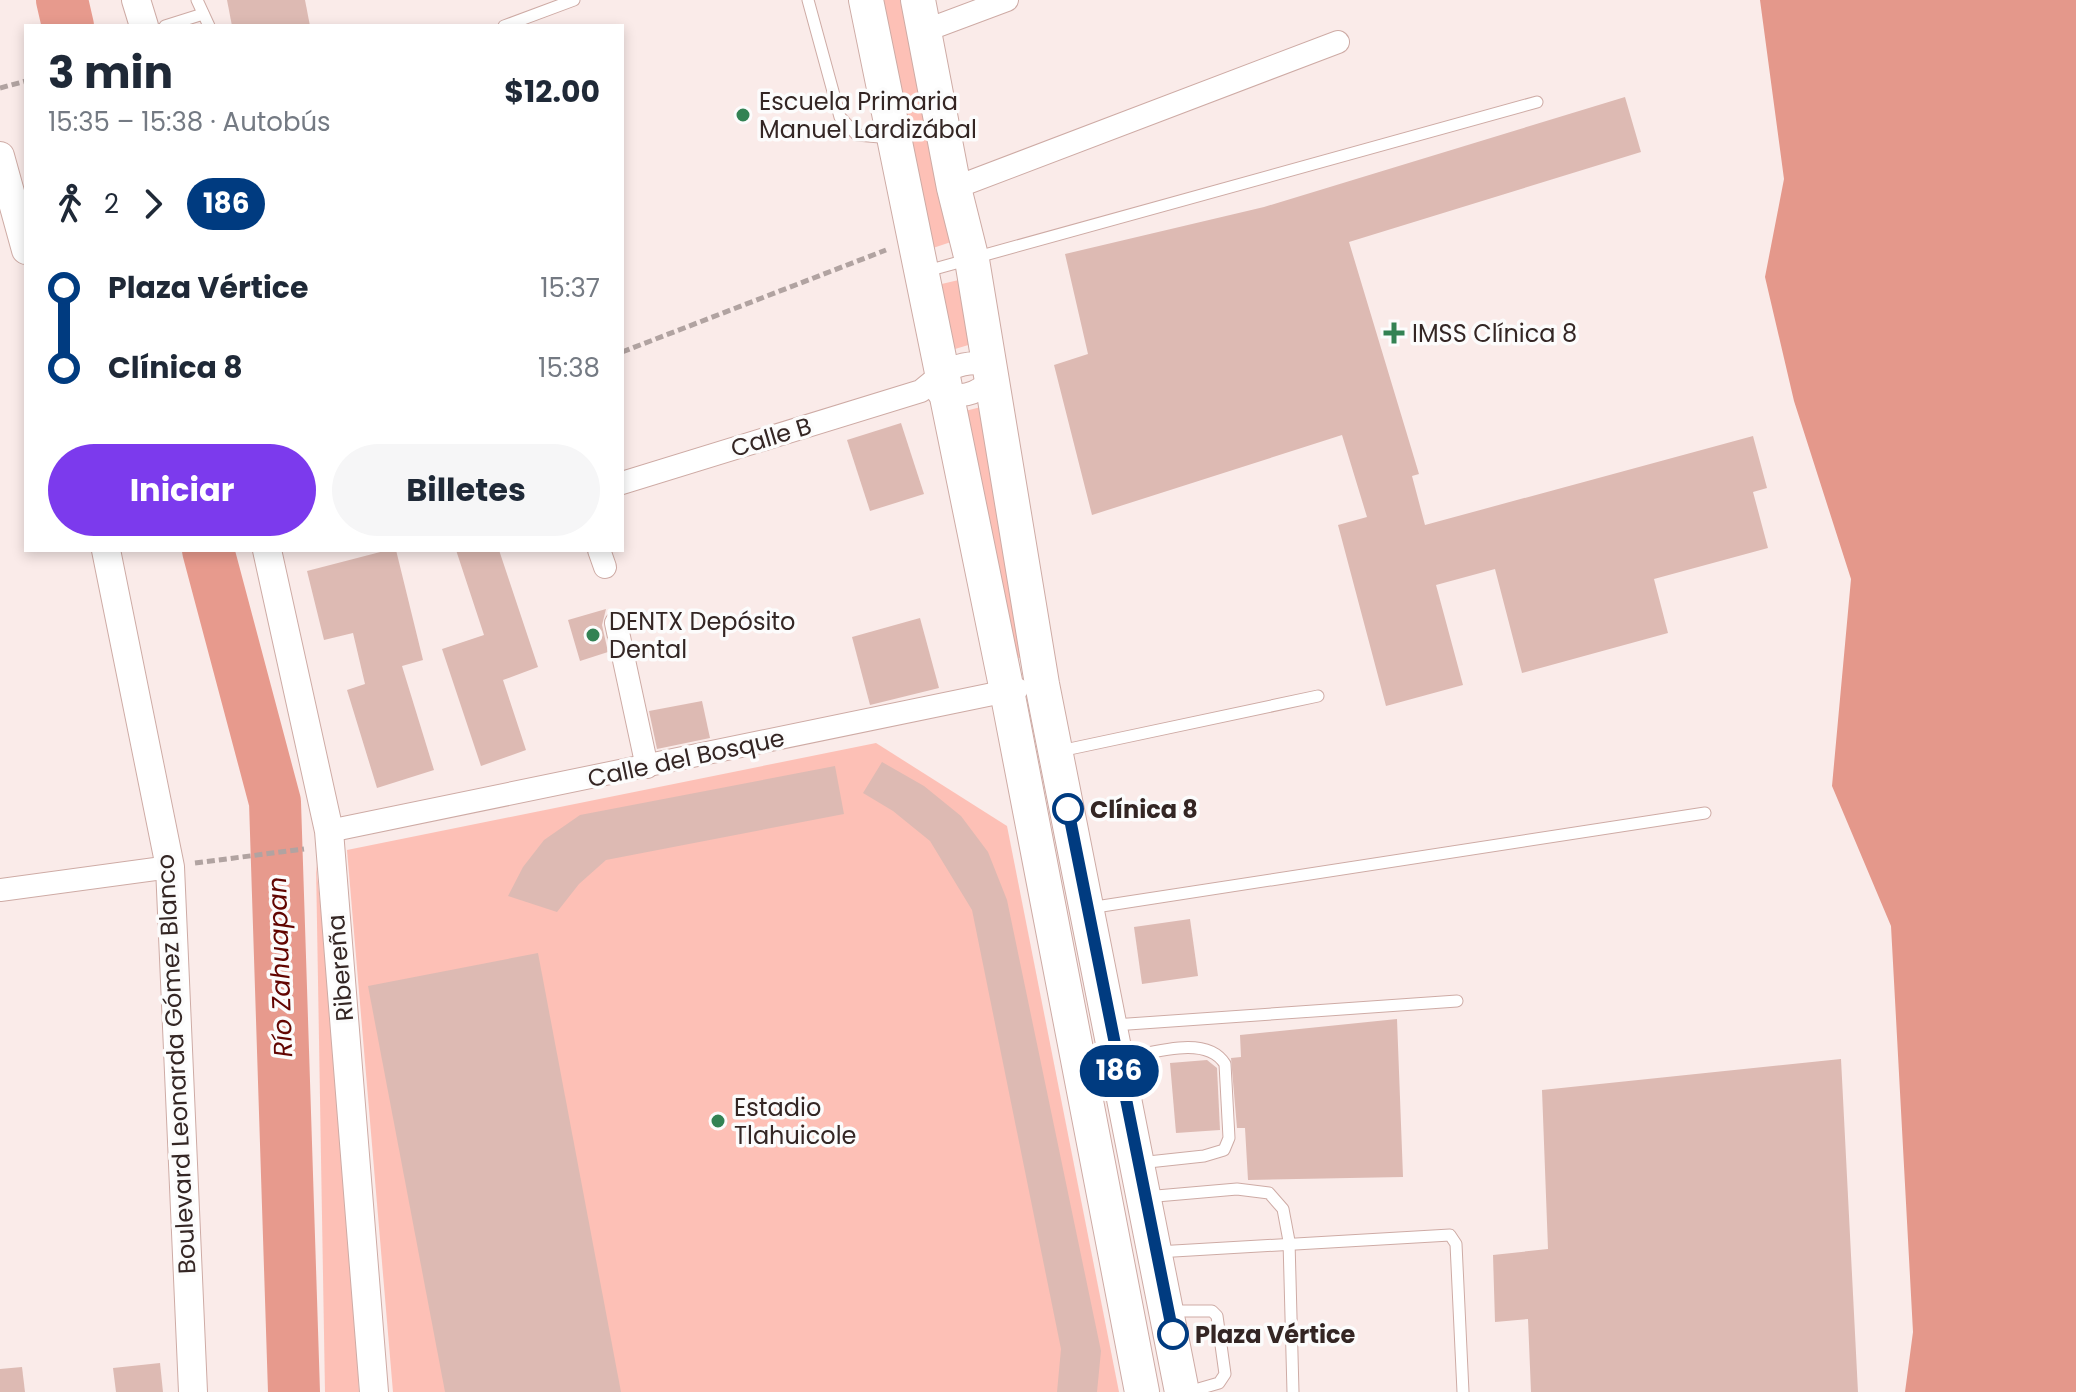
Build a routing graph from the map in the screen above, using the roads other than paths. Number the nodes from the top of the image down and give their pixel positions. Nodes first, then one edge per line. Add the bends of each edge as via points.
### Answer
1 (136, 0) edge
2 (197, 0) edge
3 (574, 0) edge
4 (808, 0) edge
5 (866, 0) edge
6 (1007, 0) edge
7 (203, 14) junction
8 (921, 16) edge
9 (143, 24) edge
10 (171, 24) edge
11 (208, 24) edge
12 (509, 24) edge
13 (1338, 42) dead end
14 (1537, 102) dead end
15 (895, 138) junction
16 (0, 156) edge
17 (954, 188) junction
18 (24, 243) edge
19 (972, 260) junction
20 (922, 272) junction
21 (991, 372) junction
22 (937, 386) junction
23 (624, 482) edge
24 (106, 552) edge
25 (273, 552) edge
26 (616, 623) dead end
27 (1042, 684) junction
28 (1007, 691) junction
29 (1318, 696) dead end
30 (1055, 752) junction
31 (647, 767) junction
32 (1705, 813) dead end
33 (329, 831) junction
34 (176, 866) junction
35 (0, 890) edge
36 (1089, 908) junction
37 (1457, 1001) dead end
38 (1109, 1025) junction
39 (1116, 1059) junction
40 (1139, 1164) junction
41 (1145, 1197) junction
42 (1289, 1241) junction
43 (1156, 1252) junction
44 (1169, 1312) junction
45 (193, 1392) edge
46 (374, 1392) edge
47 (1142, 1392) edge
48 (1185, 1392) edge
49 (1293, 1392) edge
50 (1463, 1392) edge

1 - 9 street
2 - 7 lane
3 - 12 lane
4 - 15 lane via 840,117 857,135
5 - 15 main road
6 - 8 street
7 - 10 lane
7 - 11 lane
8 - 17 main road
13 - 17 street
14 - 19 lane
15 - 20 main road
16 - 18 street
17 - 19 main road
19 - 20 lane
19 - 21 main road
20 - 22 main road
21 - 22 street, Calle B via 964,363
21 - 22 street, Calle B via 973,394 959,397
21 - 27 main road
22 - 23 street, Calle B
22 - 28 main road
24 - 34 street, Boulevard Leonarda Gómez Blanco
25 - 33 street, Ribereña
26 - 31 street
27 - 28 street, Calle del Bosque
27 - 30 main road
28 - 31 street, Calle del Bosque
28 - 47 main road
29 - 30 lane
30 - 36 main road
31 - 33 street, Calle del Bosque
32 - 36 lane
33 - 46 street, Ribereña
34 - 35 street
34 - 45 street, Boulevard Leonarda Gómez Blanco
36 - 38 main road
37 - 38 lane
38 - 39 main road
39 - 40 main road
39 - 40 lane via 1202,1046 1225,1064 1229,1138 1224,1150
40 - 41 main road
41 - 42 lane via 1237,1189 1269,1193 1283,1209
41 - 43 main road
42 - 43 lane
42 - 49 lane
42 - 50 lane via 1450,1235 1456,1244
43 - 44 main road
44 - 48 main road
44 - 48 lane via 1212,1311 1217,1316 1225,1374 1219,1383

